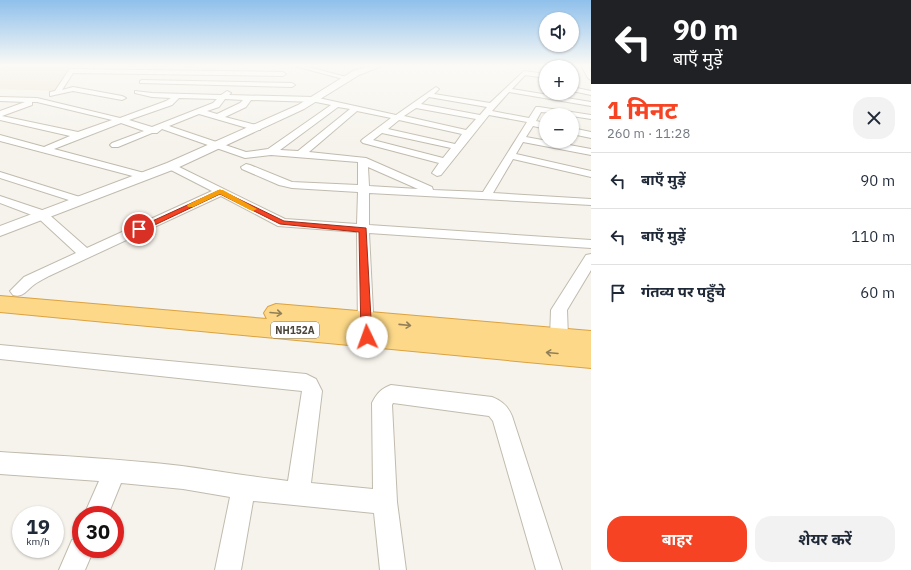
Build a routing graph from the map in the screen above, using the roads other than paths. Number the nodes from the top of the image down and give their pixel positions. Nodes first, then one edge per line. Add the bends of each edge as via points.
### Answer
1 (57, 92) edge
2 (87, 92) edge
3 (137, 92) joint
4 (228, 92) edge
5 (291, 92) edge
6 (326, 92) edge
7 (432, 92) edge
8 (506, 92) edge
9 (517, 92) edge
10 (428, 94) junction
11 (177, 96) junction
12 (224, 97) junction
13 (250, 97) junction
14 (122, 98) junction
15 (291, 98) junction
16 (0, 99) edge
17 (313, 99) junction
18 (37, 100) junction
19 (337, 104) junction
20 (591, 104) edge
21 (414, 105) junction
22 (356, 108) junction
23 (87, 112) junction
24 (200, 112) junction
25 (488, 112) junction
26 (0, 114) edge
27 (218, 117) junction
28 (397, 117) junction
29 (591, 117) edge
30 (0, 118) edge
31 (120, 120) junction
32 (532, 122) junction
33 (539, 124) edge
34 (257, 128) junction
35 (158, 129) junction
36 (381, 130) junction
37 (579, 132) edge
38 (468, 133) junction
39 (79, 135) junction
40 (591, 135) edge
41 (0, 138) edge
42 (522, 138) junction
43 (115, 145) dead end
44 (216, 146) junction
45 (457, 147) junction
46 (44, 150) junction
47 (271, 152) junction
48 (591, 152) edge
49 (301, 154) junction
50 (511, 156) junction
51 (363, 160) junction
52 (446, 162) junction
53 (171, 166) junction
54 (246, 167) dead end
55 (437, 173) dead end
56 (591, 174) edge
57 (0, 175) edge
58 (144, 176) junction
59 (364, 189) junction
60 (220, 192) junction
61 (436, 193) junction
62 (486, 196) junction
63 (0, 199) edge
64 (80, 200) junction
65 (591, 202) edge
66 (40, 214) junction
67 (363, 230) junction
68 (0, 232) edge
69 (591, 244) edge
70 (85, 254) junction
71 (591, 258) edge
72 (6, 295) edge
73 (366, 329) junction
74 (559, 338) junction
75 (591, 341) edge
76 (0, 352) edge
77 (591, 357) edge
78 (0, 463) edge
79 (115, 471) junction
80 (244, 488) junction
81 (298, 492) junction
82 (386, 502) junction
83 (100, 506) edge
84 (77, 558) edge
85 (72, 570) edge
86 (228, 570) edge
87 (393, 570) edge
88 (548, 570) edge

1 - 18 street
2 - 14 street
3 - 11 street
3 - 14 street
4 - 12 street
5 - 15 street
6 - 17 street
7 - 10 street
8 - 25 street
9 - 20 street
10 - 21 street
10 - 25 street
11 - 12 street
11 - 31 street via 169,103
12 - 13 street
12 - 24 street via 218,104
13 - 15 street
13 - 27 street via 243,105
14 - 23 street
15 - 17 street
16 - 18 street
17 - 19 street
17 - 34 street
18 - 23 street
18 - 26 street
19 - 22 street
19 - 47 street
21 - 25 street
21 - 28 street
22 - 28 street
22 - 49 street
23 - 31 street
24 - 27 street
24 - 35 street
25 - 32 street
25 - 38 street
27 - 34 street
28 - 36 street
28 - 38 street
29 - 32 street via 540,109
30 - 39 street
31 - 35 street
31 - 39 street
32 - 33 street
32 - 42 street
34 - 44 street
35 - 43 street
35 - 44 street
36 - 45 street
36 - 52 street via 367,142
37 - 40 street
38 - 45 street
39 - 46 street
41 - 46 street
42 - 48 street
42 - 50 street
44 - 47 street via 245,155
44 - 53 street
45 - 52 street
46 - 58 street
47 - 49 street
49 - 51 street
50 - 56 street
50 - 62 street
51 - 59 street
51 - 61 street
52 - 55 street
53 - 58 street
53 - 60 street
54 - 59 street via 287,184
57 - 64 street
58 - 64 street
59 - 61 street
59 - 67 street
60 - 67 street via 282,223
60 - 70 street
61 - 62 street
62 - 65 street
63 - 66 street
64 - 66 street
66 - 68 street
66 - 70 street
67 - 69 street
67 - 73 street
70 - 72 street via 44,273
71 - 74 street via 559,310
72 - 73 highway, NH152A
73 -> 74 highway, NH152A
77 -> 73 highway, NH152A
74 - 75 highway, NH152A
76 - 81 street via 306,382 312,391
78 - 79 street
79 - 80 street
79 - 83 street
80 - 81 street
80 - 86 street
81 - 82 street
82 - 87 street
82 - 88 street via 382,403 386,397 391,394 492,406 502,416
84 - 85 street

